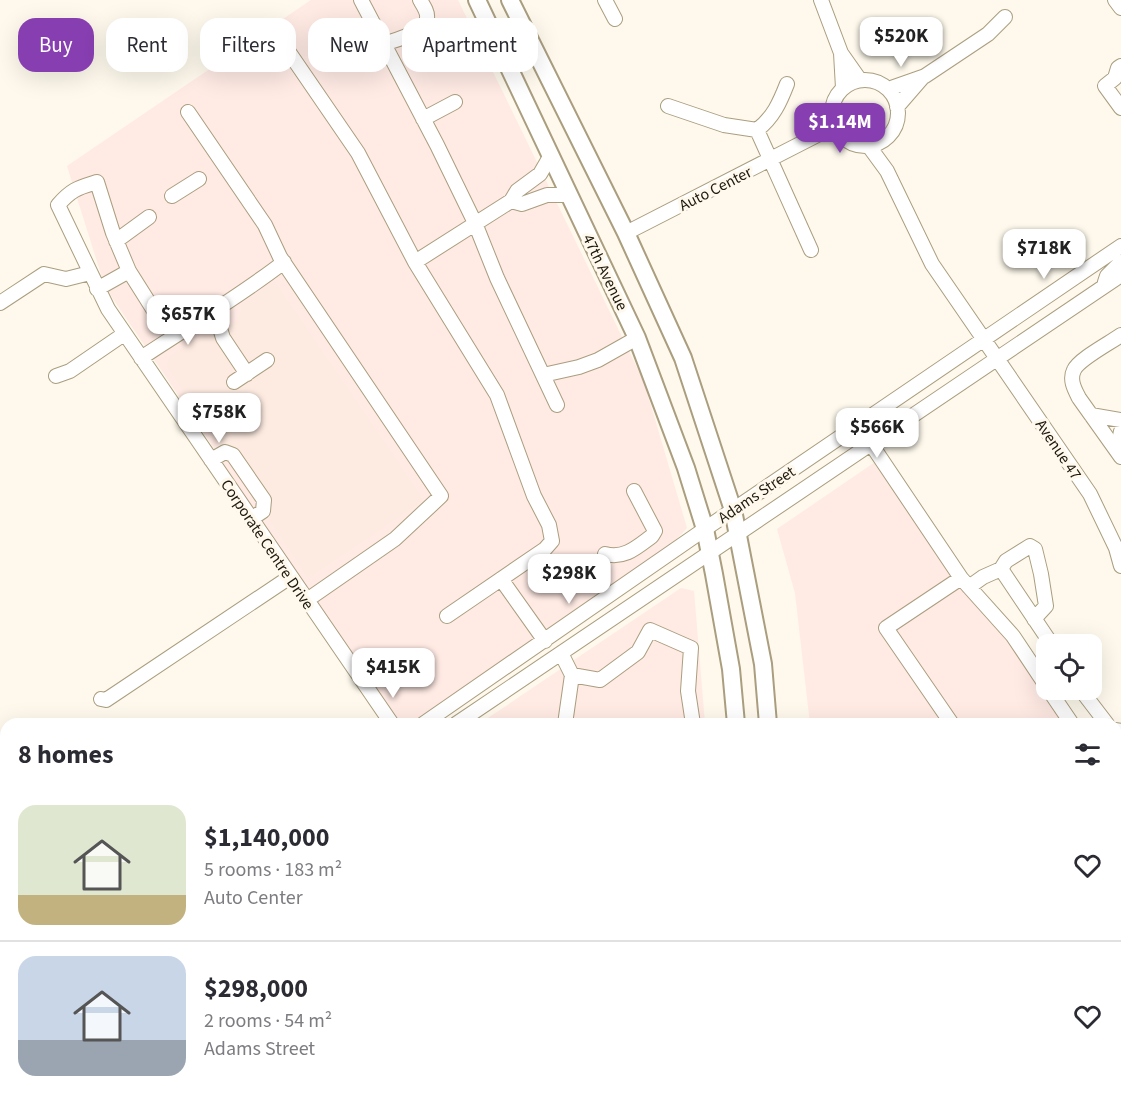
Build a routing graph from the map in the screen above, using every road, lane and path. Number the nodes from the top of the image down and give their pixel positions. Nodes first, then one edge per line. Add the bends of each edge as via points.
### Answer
1 (361, 0) edge
2 (420, 0) edge
3 (477, 0) edge
4 (510, 0) edge
5 (605, 0) edge
6 (821, 0) edge
7 (1115, 0) edge
8 (1121, 8) edge
9 (1005, 16) dead end
10 (370, 18) edge
11 (615, 18) dead end
12 (390, 42) edge
13 (841, 53) junction
14 (390, 56) edge
15 (296, 63) edge
16 (925, 76) junction
17 (1116, 77) edge
18 (860, 80) junction
19 (787, 84) dead end
20 (843, 88) junction
21 (888, 90) junction
22 (455, 102) dead end
23 (668, 106) dead end
24 (897, 106) junction
25 (1121, 108) edge
26 (188, 112) dead end
27 (423, 119) junction
28 (835, 126) junction
29 (757, 130) junction
30 (874, 144) junction
31 (551, 155) junction
32 (771, 159) junction
33 (199, 179) dead end
34 (569, 195) junction
35 (172, 196) dead end
36 (511, 201) junction
37 (149, 217) dead end
38 (475, 223) junction
39 (626, 233) junction
40 (116, 241) junction
41 (1121, 246) edge
42 (811, 250) dead end
43 (284, 262) junction
44 (415, 262) junction
45 (1121, 262) edge
46 (129, 271) junction
47 (90, 273) junction
48 (1121, 275) edge
49 (1103, 287) junction
50 (97, 289) junction
51 (0, 303) edge
52 (216, 308) junction
53 (158, 317) dead end
54 (124, 334) junction
55 (1121, 335) edge
56 (637, 338) junction
57 (984, 339) junction
58 (141, 358) junction
59 (997, 359) junction
60 (267, 360) dead end
61 (247, 374) junction
62 (543, 375) junction
63 (56, 376) dead end
64 (234, 382) dead end
65 (557, 405) dead end
66 (1091, 415) junction
67 (1121, 420) edge
68 (1121, 430) edge
69 (871, 444) junction
70 (1119, 454) edge
71 (211, 460) junction
72 (634, 490) dead end
73 (733, 510) junction
74 (251, 519) junction
75 (1121, 525) edge
76 (705, 529) junction
77 (1108, 531) junction
78 (738, 534) junction
79 (710, 553) junction
80 (605, 554) dead end
81 (1121, 566) edge
82 (1001, 569) junction
83 (290, 577) junction
84 (501, 579) junction
85 (965, 582) junction
86 (307, 600) junction
87 (447, 616) dead end
88 (1034, 619) junction
89 (1044, 634) edge
90 (545, 641) junction
91 (561, 653) junction
92 (1036, 671) edge
93 (573, 675) junction
94 (101, 699) dead end
95 (1056, 700) edge
96 (1089, 700) edge
97 (388, 718) edge
98 (432, 718) edge
99 (465, 718) edge
100 (566, 718) edge
101 (692, 718) edge
102 (735, 718) edge
103 (768, 718) edge
104 (948, 718) edge
105 (1068, 718) edge
106 (1102, 718) edge

1 - 10 street
2 - 12 street via 428,18 426,24
3 - 31 main road, 47th Avenue
4 - 39 main road, 47th Avenue
5 - 11 street
6 - 13 street
7 - 8 street
9 - 16 street via 988,34
13 - 18 street
13 - 20 street
14 - 27 street
15 - 44 street via 358,153
16 - 21 street
16 - 24 street
17 - 25 street
18 - 20 street
18 - 21 street via 875,82
19 - 29 street via 773,114
20 - 28 street via 833,106
21 - 24 street
22 - 27 street
23 - 29 street via 724,125
24 - 30 street via 895,127
26 - 43 street via 264,225
27 - 38 street
28 - 30 street via 849,141
28 - 32 street, Auto Center
29 - 32 street
30 - 57 street, Avenue 47 via 932,264
31 - 34 main road, 47th Avenue
31 - 36 street via 540,174 517,191
32 - 39 street, Auto Center
32 - 42 street
33 - 35 street
34 - 36 street via 547,195 522,204
34 - 56 main road, 47th Avenue
36 - 38 street
37 - 40 street
38 - 44 street
38 - 62 street
39 - 73 main road, 47th Avenue via 683,358
40 - 46 street
40 - 47 street, Corporate Centre Drive via 98,182 69,192 58,205
41 - 57 street, Adams Street
43 - 52 street
43 - 86 street via 441,496 395,539
44 - 84 street via 497,395 534,496 552,532 549,546
45 - 49 street via 1107,276
46 - 50 street
46 - 53 street
47 - 50 street, Corporate Centre Drive
47 - 51 street via 66,279 44,274
48 - 49 street, Adams Street
49 - 59 street, Adams Street
50 - 54 street, Corporate Centre Drive
52 - 58 street
52 - 61 street via 223,338
54 - 58 street, Corporate Centre Drive
54 - 63 street via 70,371
55 - 66 street via 1074,370 1074,388
56 - 62 street via 589,364
56 - 76 main road, 47th Avenue
57 - 59 street, Avenue 47
57 - 73 street, Adams Street
58 - 71 street, Corporate Centre Drive
59 - 69 street, Adams Street
59 - 77 street, Avenue 47 via 1090,494
60 - 61 street
61 - 64 street
62 - 65 street
66 - 67 street
66 - 70 street
68 - 70 street
69 - 78 street, Adams Street
69 - 85 street
71 - 74 street, Corporate Centre Drive
71 - 74 street via 228,452 240,464 265,504 263,511
72 - 80 street via 655,531 626,554
73 - 76 street, Adams Street
73 - 78 main road, 47th Avenue
74 - 83 street, Corporate Centre Drive
75 - 77 street
76 - 79 main road, 47th Avenue
76 - 90 street, Adams Street
77 - 81 street, Avenue 47
78 - 79 street, Adams Street
78 - 103 main road, 47th Avenue via 763,664
79 - 91 street, Adams Street
79 - 102 main road, 47th Avenue via 731,669
82 - 85 street
82 - 88 street
82 - 88 street via 1020,551 1030,546 1035,549 1046,606
83 - 86 street, Corporate Centre Drive
83 - 94 street via 106,700
84 - 87 street
84 - 90 street
85 - 92 street via 1013,636
85 - 104 street via 886,628
86 - 97 street, Corporate Centre Drive
88 - 89 street
90 - 98 street, Adams Street
91 - 93 street
91 - 99 street, Adams Street
93 - 100 street
93 - 101 street via 600,680 638,652 650,630 691,648 688,691
95 - 105 street
96 - 106 street

